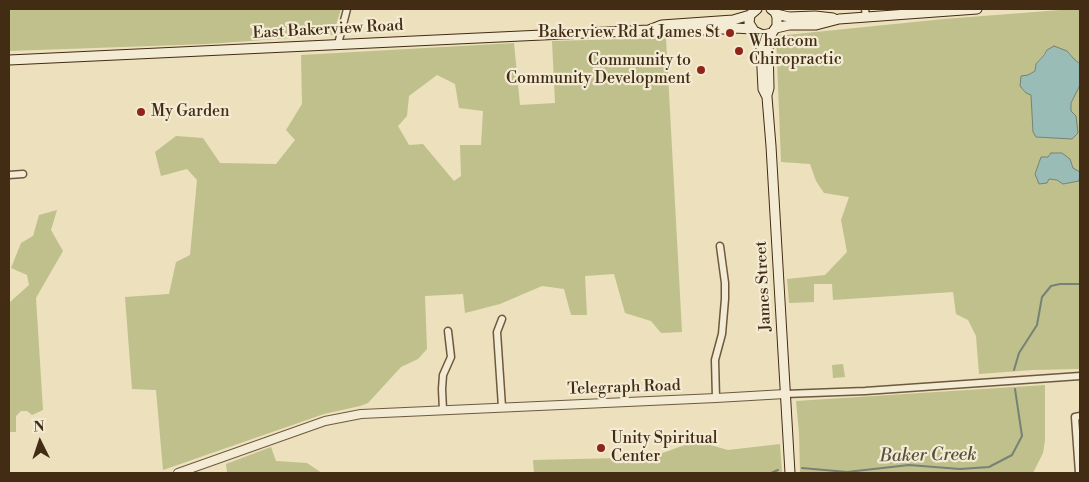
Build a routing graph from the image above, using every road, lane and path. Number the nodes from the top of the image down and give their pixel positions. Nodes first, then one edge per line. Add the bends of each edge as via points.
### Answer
1 (347, 9) edge
2 (977, 9) edge
3 (754, 12) edge
4 (773, 12) edge
5 (866, 13) edge
6 (839, 19) junction
7 (649, 30) junction
8 (754, 31) junction
9 (774, 31) junction
10 (338, 44) junction
11 (9, 60) edge
12 (766, 97) junction
13 (23, 174) dead end
14 (9, 175) edge
15 (720, 246) dead end
16 (502, 319) dead end
17 (448, 331) dead end
18 (1080, 376) edge
19 (786, 394) junction
20 (716, 398) junction
21 (502, 407) junction
22 (443, 410) junction
23 (1080, 416) edge
24 (178, 473) edge
25 (790, 473) edge
26 (1079, 473) edge

1 - 10 street
2 - 5 main road
3 - 7 main road, East Bakerview Road via 733,20 662,25
3 - 8 main road, James Street via 750,23
4 - 6 main road via 788,17
4 - 9 main road, James Street via 778,22
5 - 6 main road
6 - 9 main road via 789,25
7 - 8 main road, East Bakerview Road via 735,28
7 - 10 main road, East Bakerview Road
8 - 9 main road, East Bakerview Road via 762,35
8 - 12 main road, James Street via 761,48
9 - 12 main road, James Street via 768,43 769,88
10 - 11 main road, East Bakerview Road
12 - 19 main road, James Street
13 - 14 street
15 - 20 street via 726,299 715,360
16 - 21 street via 497,332
17 - 22 street via 451,357 443,375
18 - 19 street, Telegraph Road
19 - 20 street, Telegraph Road
19 - 25 main road, James Street
20 - 21 street, Telegraph Road
21 - 22 street, Telegraph Road
22 - 24 street, Telegraph Road via 361,414 325,421
23 - 26 street via 1075,417

